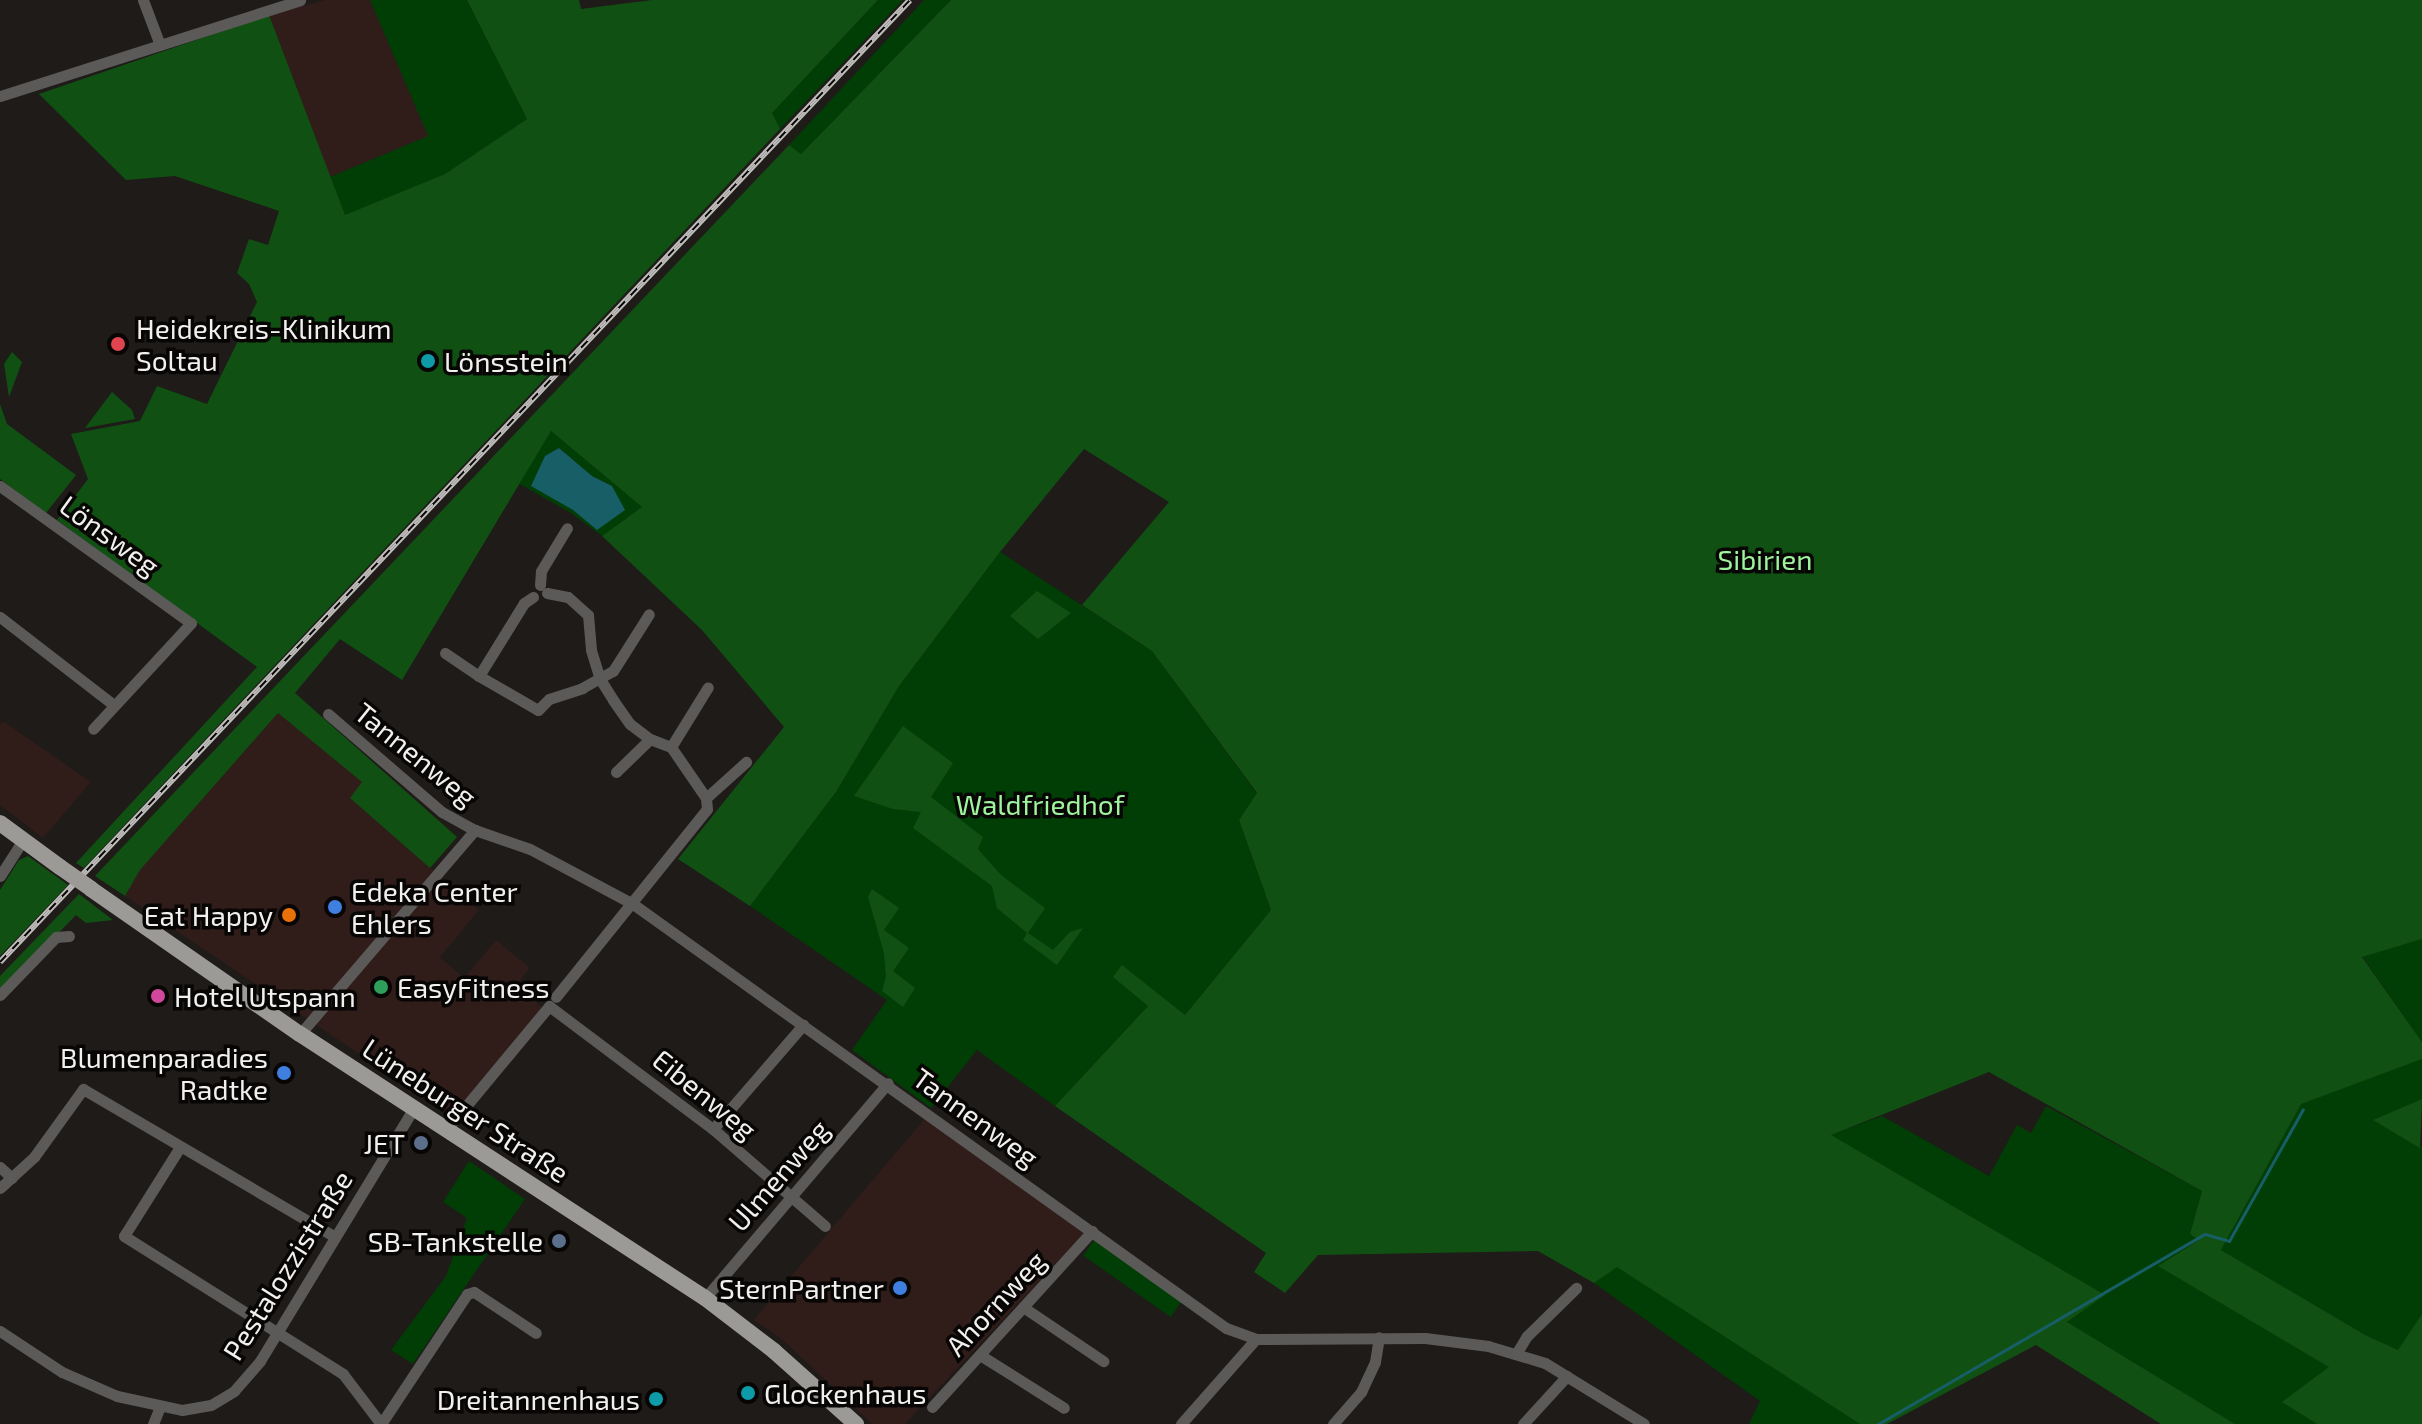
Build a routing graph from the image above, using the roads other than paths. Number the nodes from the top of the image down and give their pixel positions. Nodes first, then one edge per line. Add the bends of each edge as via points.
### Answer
1 (143, 0) edge
2 (300, 0) edge
3 (160, 45) junction
4 (0, 96) edge
5 (0, 486) edge
6 (567, 528) dead end
7 (543, 589) junction
8 (649, 614) dead end
9 (0, 617) edge
10 (445, 653) dead end
11 (479, 676) junction
12 (600, 679) junction
13 (708, 687) dead end
14 (114, 705) junction
15 (328, 714) dead end
16 (93, 729) dead end
17 (650, 739) junction
18 (671, 747) junction
19 (746, 762) dead end
20 (616, 772) dead end
21 (706, 798) junction
22 (0, 823) edge
23 (475, 830) junction
24 (23, 840) junction
25 (0, 876) edge
26 (633, 904) junction
27 (69, 936) dead end
28 (0, 995) edge
29 (553, 1001) junction
30 (803, 1025) junction
31 (300, 1034) junction
32 (888, 1083) junction
33 (414, 1108) junction
34 (447, 1129) junction
35 (713, 1129) junction
36 (180, 1147) junction
37 (0, 1167) edge
38 (12, 1178) junction
39 (0, 1188) edge
40 (792, 1196) junction
41 (825, 1226) dead end
42 (1092, 1231) junction
43 (334, 1236) junction
44 (1576, 1288) dead end
45 (705, 1298) junction
46 (1023, 1307) junction
47 (0, 1331) edge
48 (278, 1333) junction
49 (536, 1333) dead end
50 (1379, 1337) junction
51 (1256, 1339) junction
52 (1516, 1354) junction
53 (980, 1355) junction
54 (1103, 1361) dead end
55 (1567, 1376) junction
56 (160, 1407) junction
57 (932, 1407) dead end
58 (1064, 1408) dead end
59 (153, 1424) edge
60 (381, 1424) edge
61 (856, 1424) edge
62 (1181, 1424) edge
63 (1333, 1424) edge
64 (1523, 1424) edge
65 (1644, 1424) edge

1 - 3 street
2 - 3 street
3 - 4 street
5 - 14 street, Lönsweg via 191,623
6 - 7 street via 541,571
7 - 11 street via 542,600 533,597 524,603
7 - 12 street via 568,597 588,615
8 - 12 street via 613,671
9 - 14 street
10 - 11 street
11 - 12 street via 538,710 549,699
12 - 17 street via 630,724
13 - 18 street
14 - 16 street
15 - 23 street, Tannenweg via 442,812
17 - 18 street
17 - 20 street
18 - 21 street
19 - 21 street
21 - 26 street via 704,818
22 - 24 main road, Lüneburger Straße
23 - 26 street, Tannenweg via 530,849
23 - 31 street
24 - 25 street
24 - 31 main road, Lüneburger Straße, bridge
26 - 29 street
26 - 30 street, Tannenweg
27 - 28 street via 56,937
29 - 34 street
29 - 35 street, Eibenweg
30 - 32 street, Tannenweg
30 - 35 street
31 - 33 main road, Lüneburger Straße
32 - 40 street, Ulmenweg
32 - 42 street, Tannenweg
33 - 34 main road, Lüneburger Straße
33 - 43 street, Pestalozzistraße
34 - 45 main road, Lüneburger Straße
35 - 40 street, Eibenweg
36 - 38 street via 83,1089
36 - 43 street
36 - 48 street via 124,1236
37 - 38 street
38 - 39 street
40 - 41 street, Eibenweg
40 - 45 street, Ulmenweg
42 - 46 street, Ahornweg
42 - 51 street, Tannenweg via 1226,1328
43 - 48 street, Pestalozzistraße
44 - 52 street
45 - 61 main road, Lüneburger Straße
46 - 53 street, Ahornweg
46 - 54 street
47 - 56 street, Pestalozzistraße via 82,1382
48 - 56 street, Pestalozzistraße via 234,1391 211,1405
48 - 60 street via 343,1374
49 - 60 street via 474,1292 467,1294
50 - 51 street, Tannenweg
50 - 52 street, Tannenweg via 1442,1340
50 - 63 street via 1361,1392
51 - 62 street
52 - 55 street, Tannenweg
53 - 57 street, Ahornweg
53 - 58 street
55 - 64 street
55 - 65 street, Tannenweg
56 - 59 street

